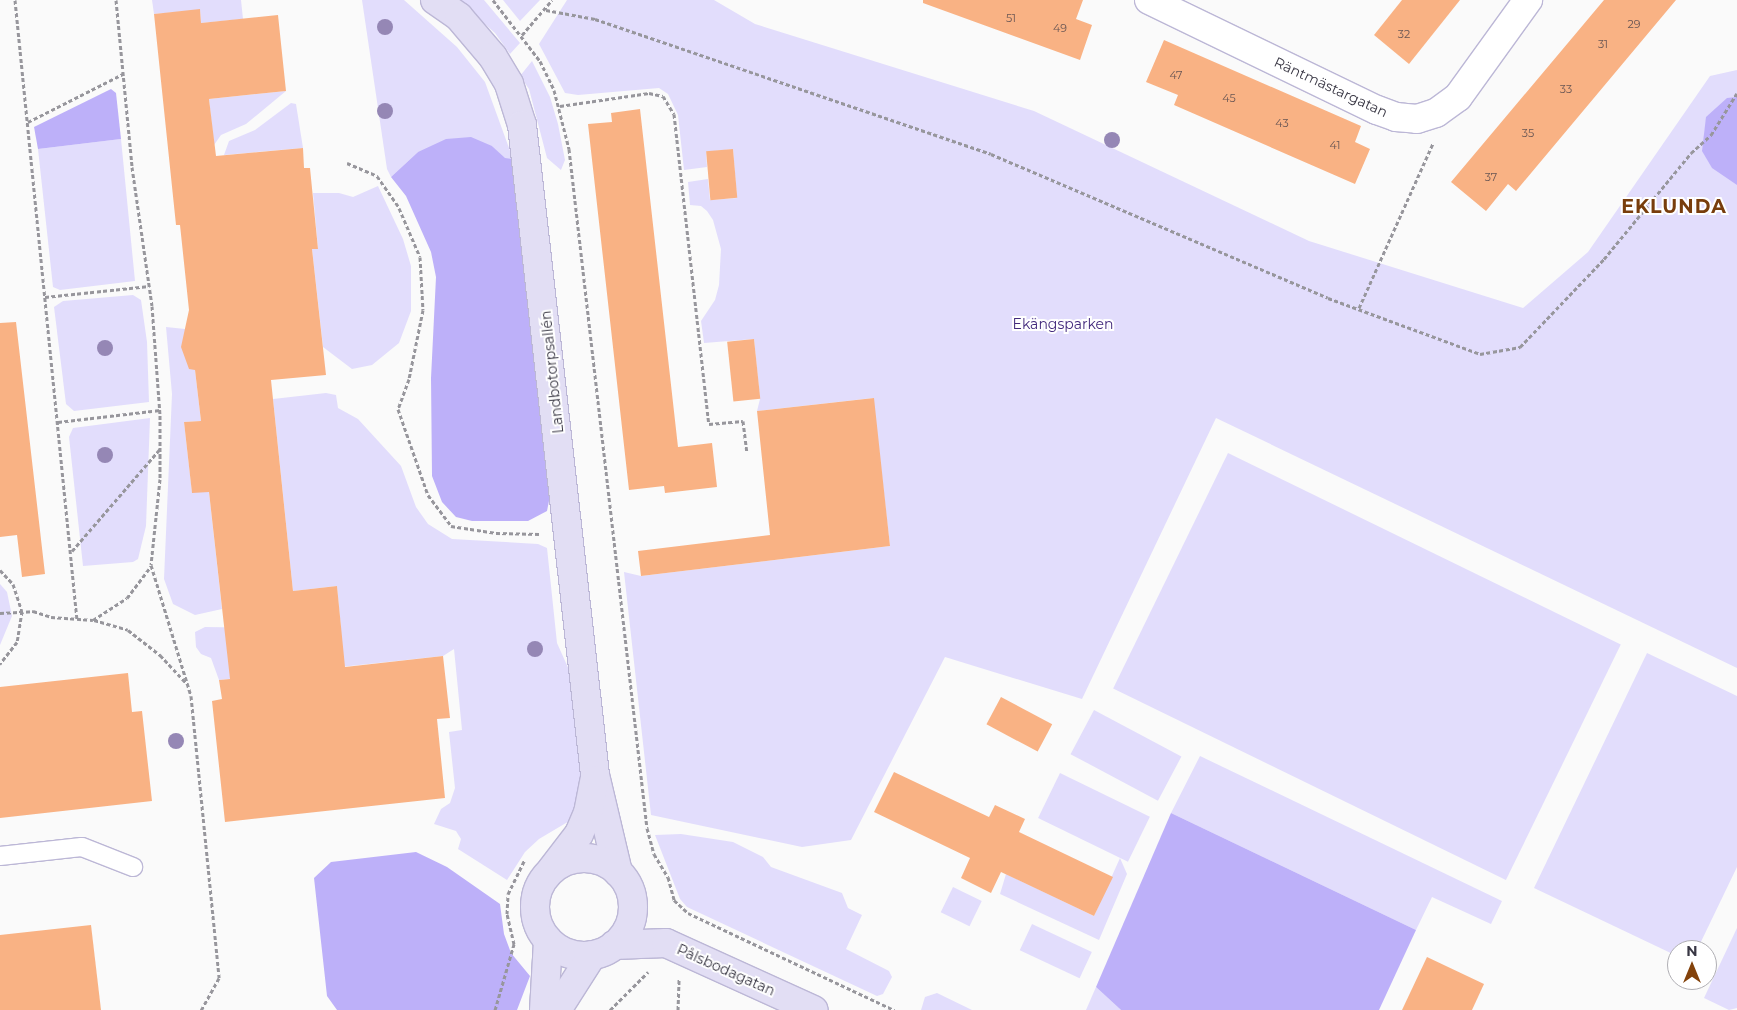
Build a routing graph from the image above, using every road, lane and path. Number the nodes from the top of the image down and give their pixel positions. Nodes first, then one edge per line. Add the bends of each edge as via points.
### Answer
1 (15, 0) edge
2 (116, 0) edge
3 (435, 0) edge
4 (493, 0) edge
5 (552, 0) edge
6 (1151, 0) edge
7 (1528, 0) edge
8 (546, 10) junction
9 (522, 35) junction
10 (123, 74) junction
11 (1737, 93) edge
12 (560, 106) junction
13 (1436, 113) junction
14 (28, 122) junction
15 (348, 163) dead end
16 (149, 286) junction
17 (46, 297) junction
18 (1359, 308) junction
19 (160, 410) junction
20 (58, 422) junction
21 (160, 448) junction
22 (747, 453) dead end
23 (570, 534) junction
24 (72, 551) junction
25 (151, 565) junction
26 (0, 570) edge
27 (22, 611) junction
28 (0, 613) edge
29 (77, 620) junction
30 (93, 620) junction
31 (0, 664) edge
32 (187, 684) junction
33 (595, 775) junction
34 (0, 856) edge
35 (133, 867) dead end
36 (618, 872) junction
37 (548, 873) junction
38 (632, 897) junction
39 (509, 924) dead end
40 (548, 940) junction
41 (666, 942) junction
42 (603, 950) junction
43 (650, 971) dead end
44 (680, 976) dead end
45 (201, 1010) edge
46 (495, 1010) edge
47 (544, 1010) edge
48 (557, 1010) edge
49 (610, 1010) edge
50 (678, 1010) edge
51 (814, 1010) edge
52 (894, 1010) edge

1 - 14 path
2 - 10 path
3 - 23 street, Landbotorpsallén via 459,17 493,57 509,84 522,124
4 - 9 path
5 - 8 path
6 - 13 street, Räntmästargatan via 1377,110 1396,117 1417,119
7 - 13 street, Räntmästargatan via 1458,97
8 - 9 path
8 - 18 path via 595,19 991,154 1328,298
9 - 12 path via 540,61
10 - 14 path
10 - 16 path
11 - 18 path via 1711,135 1691,153 1604,260 1520,347 1480,354
12 - 22 path via 648,94 664,96 674,114 709,424 744,421
12 - 52 path via 569,149 646,828 654,854 668,877 674,900 688,913
13 - 18 path via 1437,135
14 - 17 path
15 - 23 path via 377,176 399,208 420,257 423,310 409,379 398,408 428,495 451,526 496,533
16 - 17 path
16 - 19 path
17 - 20 path
19 - 20 path
19 - 21 path
20 - 24 path
21 - 24 path
21 - 25 path
23 - 33 street, Landbotorpsallén
24 - 29 path
25 - 30 path via 127,598
25 - 32 path
26 - 27 path via 13,584
27 - 28 path
27 - 29 path
27 - 31 path via 17,642
29 - 30 path
30 - 32 path via 128,630 160,655
32 - 45 path via 219,978
33 - 36 street, Landbotorpsallén
33 - 37 street, Landbotorpsallén via 588,813 579,834
34 - 35 lane via 82,847
36 - 37 street via 606,863 580,858 558,865
36 - 38 street
37 - 40 street via 536,894 535,909 541,930
38 - 41 street, Pålsbodagatan
38 - 42 street via 629,926
39 - 46 path via 514,944
40 - 42 street via 568,953
40 - 47 street
41 - 42 street, Pålsbodagatan
41 - 51 street, Pålsbodagatan
42 - 48 street
43 - 49 path
44 - 50 path via 676,988

